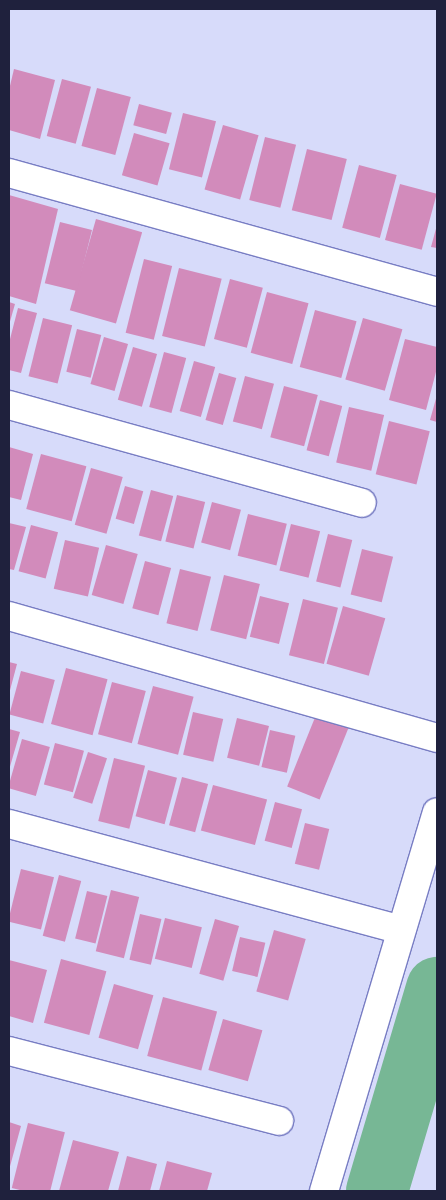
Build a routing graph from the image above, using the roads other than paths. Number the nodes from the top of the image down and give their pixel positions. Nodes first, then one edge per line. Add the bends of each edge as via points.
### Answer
1 (9, 173) edge
2 (437, 292) edge
3 (9, 405) edge
4 (362, 503) dead end
5 (9, 616) edge
6 (437, 738) edge
7 (437, 812) edge
8 (9, 824) edge
9 (402, 930) junction
10 (9, 1051) edge
11 (279, 1121) dead end
12 (324, 1191) edge

1 - 2 street
3 - 4 street
5 - 6 street
7 - 9 street
8 - 9 street
9 - 12 street
10 - 11 street

